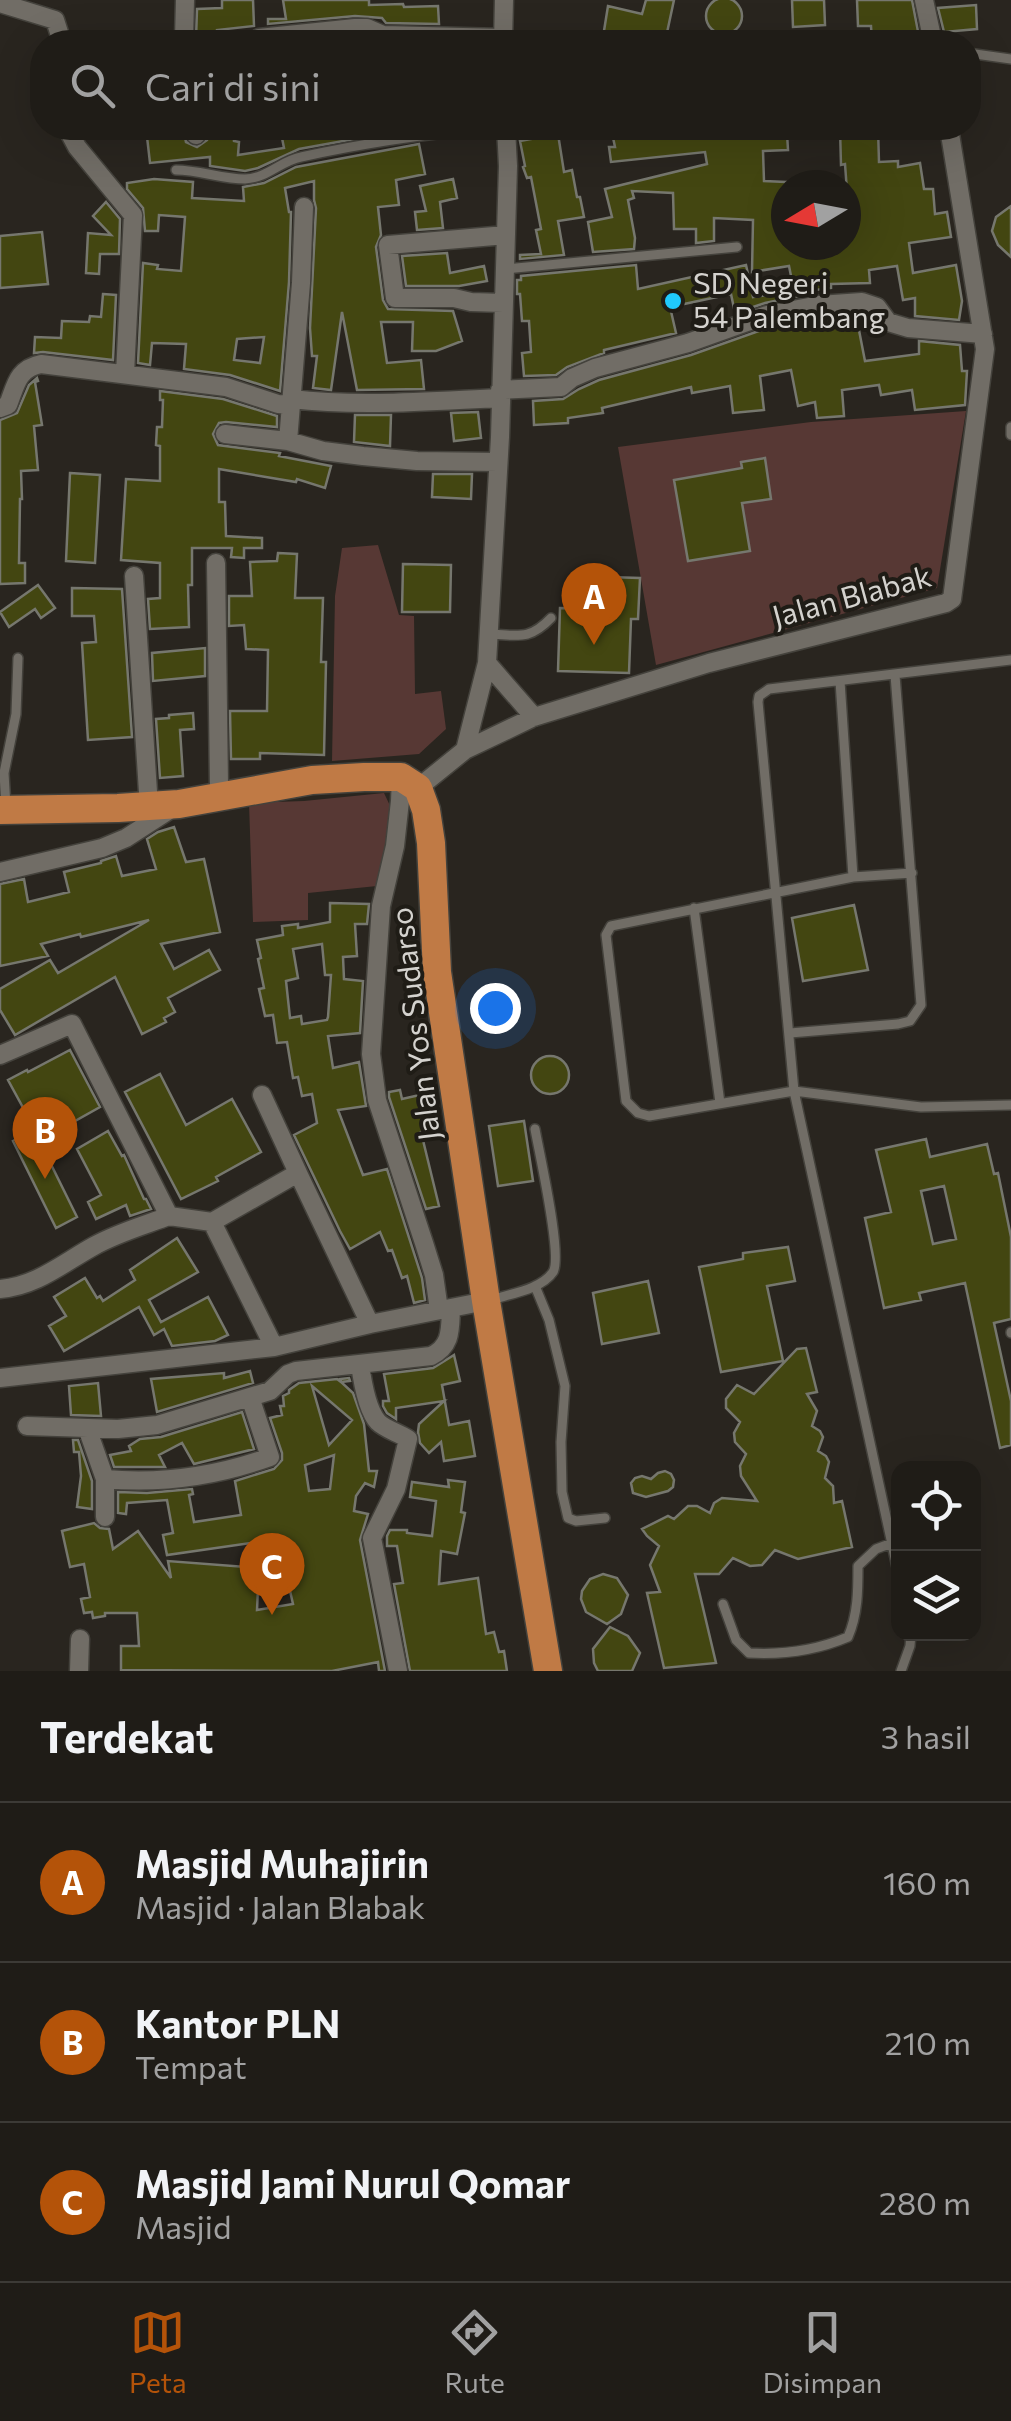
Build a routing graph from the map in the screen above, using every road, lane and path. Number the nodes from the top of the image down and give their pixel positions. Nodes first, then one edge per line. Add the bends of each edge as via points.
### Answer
1 (185, 0) edge
2 (504, 0) edge
3 (924, 0) edge
4 (0, 3) edge
5 (58, 30) edge
6 (184, 30) edge
7 (341, 30) edge
8 (368, 30) edge
9 (503, 30) edge
10 (930, 30) edge
11 (981, 56) edge
12 (1011, 59) edge
13 (73, 140) edge
14 (390, 140) edge
15 (503, 140) edge
16 (952, 140) edge
17 (176, 170) dead end
18 (304, 206) dead end
19 (506, 235) junction
20 (738, 246) dead end
21 (505, 269) junction
22 (504, 303) junction
23 (983, 334) junction
24 (126, 374) junction
25 (500, 394) junction
26 (291, 402) junction
27 (0, 408) edge
28 (1011, 427) edge
29 (225, 434) dead end
30 (1011, 435) edge
31 (288, 440) junction
32 (498, 462) junction
33 (216, 563) dead end
34 (134, 576) dead end
35 (551, 618) dead end
36 (488, 634) junction
37 (18, 658) dead end
38 (1011, 660) edge
39 (486, 663) junction
40 (895, 674) junction
41 (840, 681) junction
42 (534, 717) junction
43 (466, 750) junction
44 (418, 780) junction
45 (219, 785) junction
46 (3, 791) edge
47 (252, 791) junction
48 (148, 792) junction
49 (178, 804) junction
50 (0, 872) edge
51 (912, 872) junction
52 (853, 876) junction
53 (778, 892) junction
54 (694, 908) junction
55 (790, 1033) junction
56 (0, 1055) edge
57 (794, 1091) junction
58 (262, 1095) dead end
59 (720, 1104) junction
60 (1011, 1105) edge
61 (535, 1130) dead end
62 (298, 1174) junction
63 (169, 1216) junction
64 (212, 1222) junction
65 (535, 1286) junction
66 (0, 1289) edge
67 (486, 1301) junction
68 (445, 1309) junction
69 (370, 1324) junction
70 (274, 1346) junction
71 (360, 1364) junction
72 (0, 1378) edge
73 (250, 1397) junction
74 (27, 1426) dead end
75 (88, 1428) junction
76 (104, 1479) junction
77 (105, 1517) dead end
78 (605, 1518) dead end
79 (891, 1539) edge
80 (891, 1544) edge
81 (724, 1604) dead end
82 (80, 1639) dead end
83 (910, 1641) edge
84 (79, 1671) edge
85 (398, 1671) edge
86 (548, 1671) edge
87 (901, 1671) edge

1 - 6 street
2 - 9 street
3 - 10 street
4 - 5 street via 55,20
7 - 8 street
11 - 12 lane
13 - 24 street via 132,215
14 - 17 lane via 295,158 262,177
15 - 19 street
16 - 23 street, Jalan Blabak
18 - 26 street
19 - 21 street
19 - 22 street via 388,244 395,298
20 - 21 lane
21 - 22 street
22 - 25 street
23 - 25 street via 908,328 862,302 819,305 595,368 562,387
23 - 42 street, Jalan Blabak via 985,361 949,602
24 - 26 street
24 - 27 street via 38,364 21,374 8,405
25 - 26 street
25 - 32 street
26 - 31 street
28 - 30 lane
29 - 31 street
31 - 32 street via 363,456
32 - 36 street
33 - 45 street
34 - 48 street
35 - 36 lane via 537,633
36 - 39 street
37 - 46 lane
38 - 40 lane
39 - 42 street
39 - 43 street
40 - 41 lane
40 - 51 lane
41 - 52 lane
41 - 53 lane via 769,688 758,702
42 - 43 street, Jalan Blabak
43 - 44 street, Jalan Blabak
44 - 47 highway via 312,780
44 - 67 highway, Jalan Yos Sudarso via 431,842 437,972
44 - 68 street via 400,801 381,906 371,1054 376,1100
45 - 47 highway
45 - 48 highway
46 - 48 highway
46 - 49 highway via 118,808
47 - 49 highway
49 - 50 street via 114,844
51 - 52 lane
51 - 55 lane via 917,1014 898,1024
52 - 53 lane
53 - 54 lane
53 - 55 lane
54 - 59 lane
54 - 59 lane via 608,929 626,1102 648,1116
55 - 57 lane
56 - 63 street via 72,1024
57 - 59 lane
57 - 60 lane via 921,1107
57 - 79 lane
58 - 62 street
61 - 65 lane via 556,1264
62 - 64 street
62 - 69 street
63 - 64 street
63 - 66 street via 98,1244 41,1279
64 - 70 street
65 - 67 lane
65 - 78 lane via 565,1386 562,1492 568,1518
67 - 68 street
67 - 86 highway, Jalan Yos Sudarso
68 - 69 street
68 - 71 street via 448,1340 437,1354
69 - 70 street
70 - 72 street
71 - 73 street via 296,1371
71 - 85 street via 374,1416 408,1439 396,1489 372,1538
73 - 75 street via 157,1425
73 - 76 street via 270,1457 218,1474
74 - 75 street
75 - 76 street
76 - 77 street
80 - 81 lane via 858,1566 854,1624 834,1644 779,1655 749,1653 736,1640
82 - 84 street
83 - 87 lane

